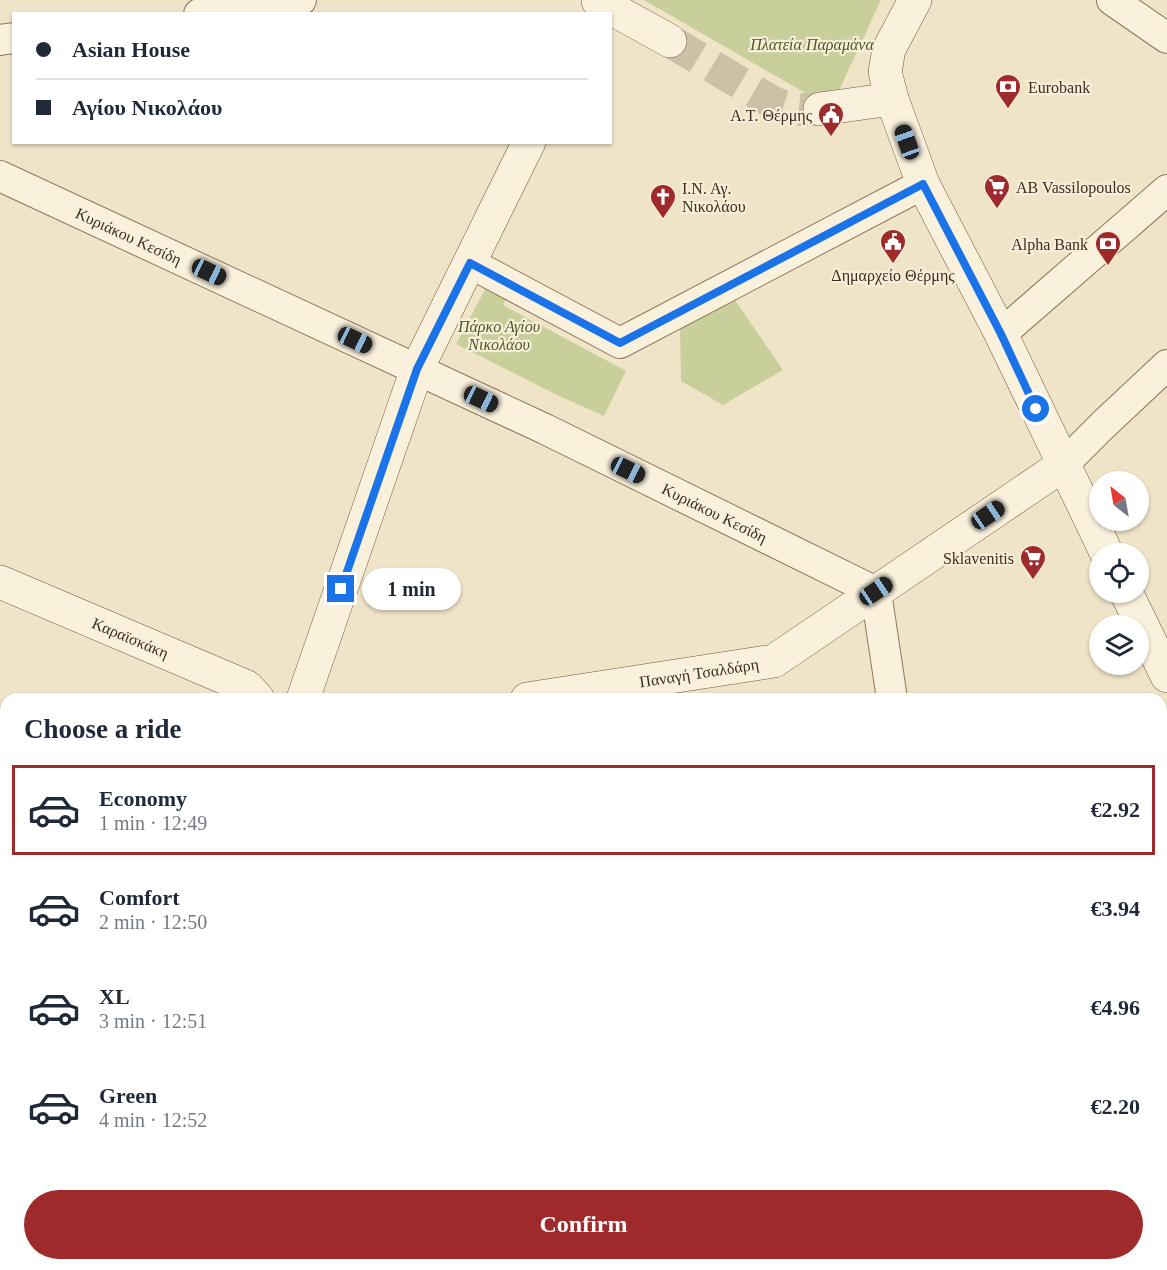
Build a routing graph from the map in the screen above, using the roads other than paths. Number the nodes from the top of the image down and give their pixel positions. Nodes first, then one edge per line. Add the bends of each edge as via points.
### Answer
1 (301, 0) edge
2 (915, 0) edge
3 (1112, 0) edge
4 (596, 5) edge
5 (214, 12) edge
6 (610, 12) edge
7 (612, 13) edge
8 (1167, 38) edge
9 (670, 41) tunnel mouth
10 (892, 99) junction
11 (820, 109) tunnel mouth
12 (528, 144) edge
13 (0, 176) edge
14 (923, 184) junction
15 (1167, 190) edge
16 (470, 263) junction
17 (1001, 334) junction
18 (1167, 365) edge
19 (417, 369) junction
20 (1063, 465) junction
21 (1102, 543) edge
22 (0, 582) edge
23 (876, 591) junction
24 (1131, 603) edge
25 (1167, 676) edge
26 (252, 693) edge
27 (305, 693) edge
28 (596, 693) edge
29 (891, 693) edge

1 - 5 street
2 - 10 street via 889,49 885,72
3 - 8 street
4 - 6 street
7 - 9 street
10 - 11 street
10 - 14 street
12 - 16 street
13 - 19 street, Κυριάκου Κεσίδη
14 - 16 street via 620,343
14 - 17 street
15 - 17 street
16 - 19 street
17 - 20 street
18 - 20 street, Παναγή Τσαλδάρη
19 - 23 street, Κυριάκου Κεσίδη
19 - 27 street
20 - 21 street
20 - 23 street, Παναγή Τσαλδάρη
22 - 26 street, Καραϊσκάκη via 247,687
23 - 28 street, Παναγή Τσαλδάρη via 774,661
23 - 29 street
24 - 25 street

